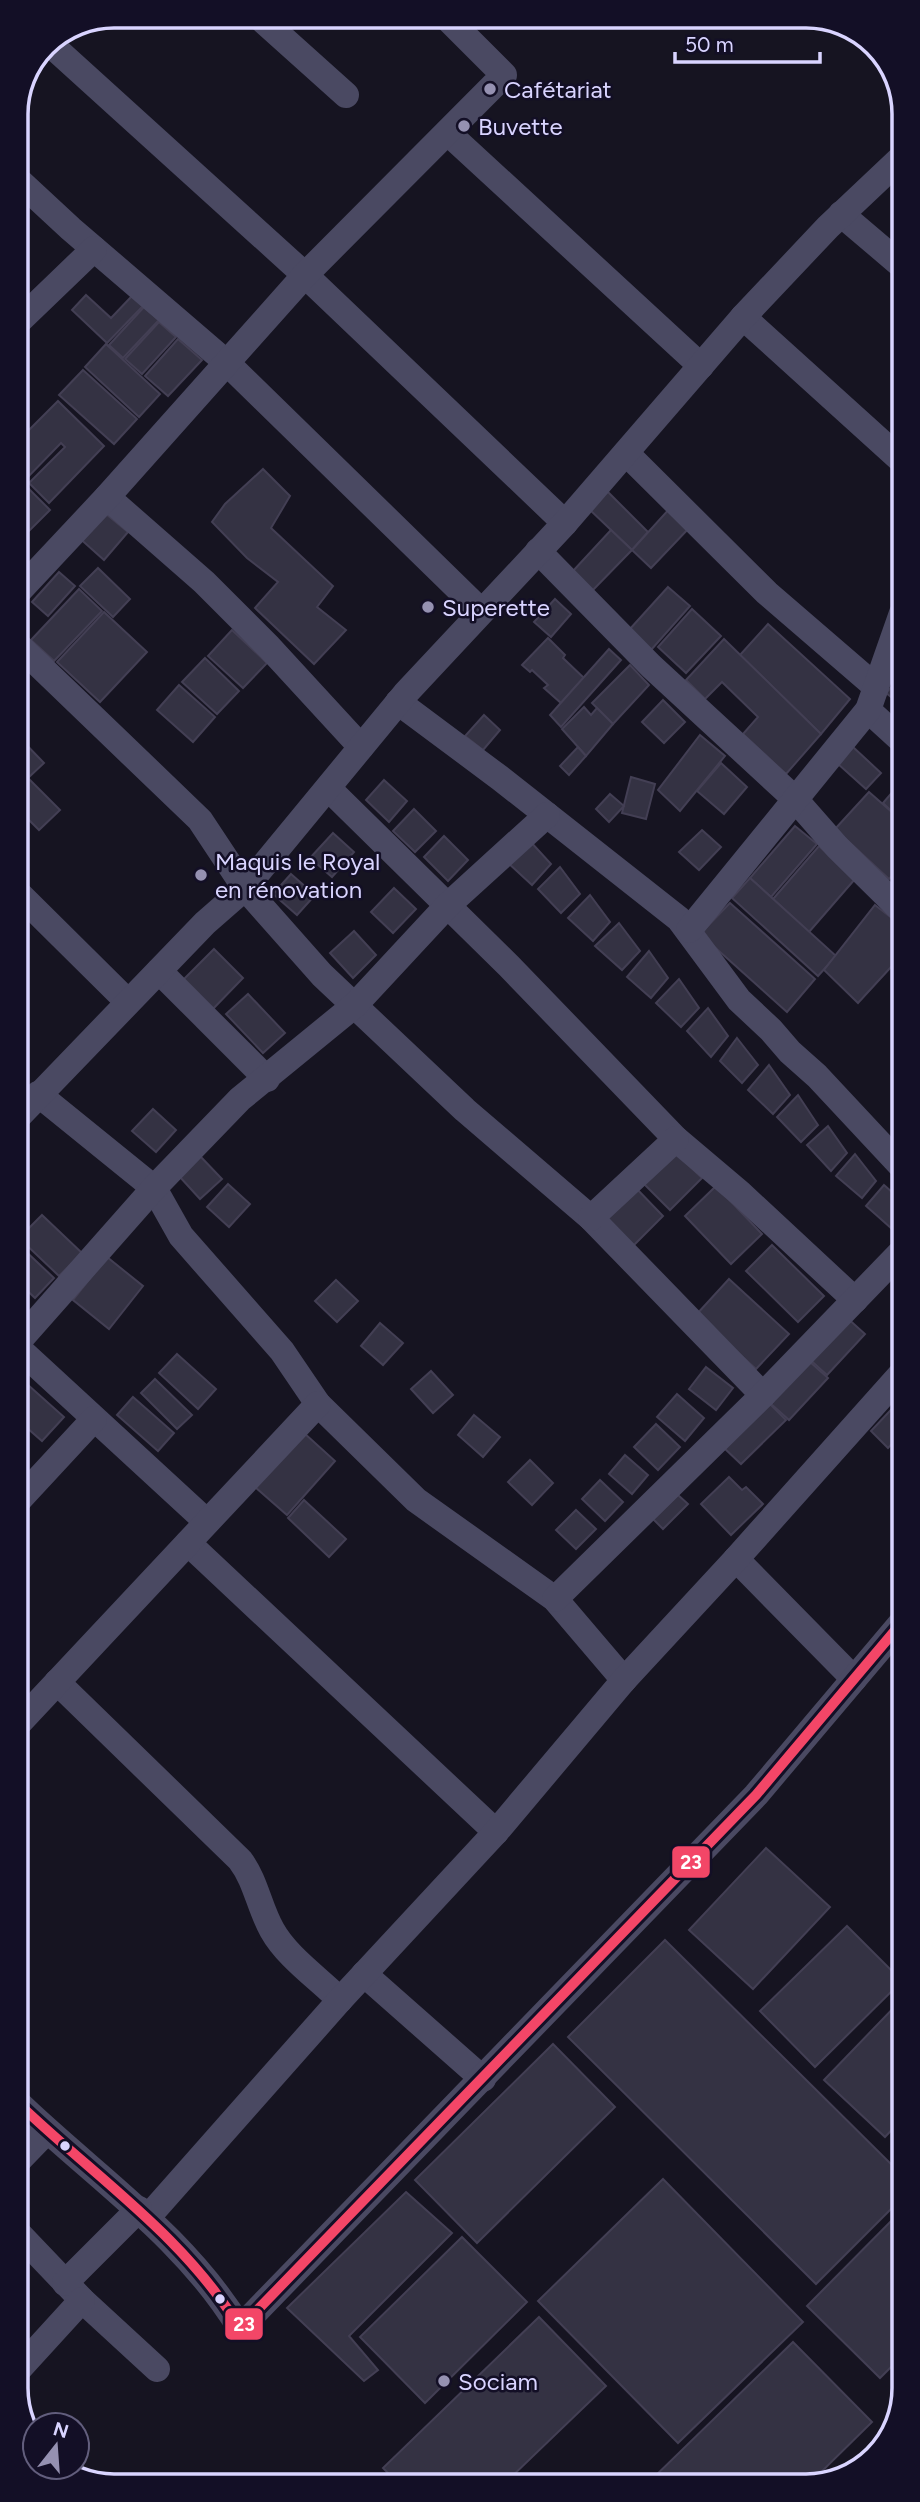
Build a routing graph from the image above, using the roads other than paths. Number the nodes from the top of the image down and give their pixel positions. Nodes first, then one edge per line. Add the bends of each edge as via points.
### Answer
1 (271, 28) edge
2 (457, 28) edge
3 (56, 50) edge
4 (346, 95) dead end
5 (447, 132) junction
6 (892, 166) edge
7 (28, 189) edge
8 (841, 214) junction
9 (94, 249) junction
10 (892, 257) edge
11 (305, 275) junction
12 (28, 312) edge
13 (743, 317) junction
14 (227, 363) junction
15 (701, 366) junction
16 (892, 452) edge
17 (626, 453) junction
18 (107, 497) junction
19 (565, 523) junction
20 (538, 551) junction
21 (28, 581) edge
22 (481, 611) junction
23 (892, 642) edge
24 (28, 655) edge
25 (872, 699) junction
26 (398, 702) junction
27 (892, 727) edge
28 (361, 747) junction
29 (328, 788) junction
30 (794, 798) junction
31 (547, 815) junction
32 (245, 888) junction
33 (892, 901) edge
34 (28, 902) edge
35 (447, 906) junction
36 (689, 930) junction
37 (159, 971) junction
38 (128, 1002) junction
39 (355, 1004) junction
40 (267, 1079) junction
41 (38, 1094) junction
42 (28, 1105) edge
43 (676, 1139) junction
44 (892, 1156) edge
45 (154, 1188) junction
46 (591, 1218) junction
47 (892, 1261) edge
48 (855, 1300) junction
49 (28, 1331) edge
50 (28, 1357) edge
51 (892, 1384) edge
52 (764, 1395) junction
53 (318, 1404) junction
54 (94, 1419) junction
55 (28, 1489) edge
56 (208, 1522) junction
57 (188, 1543) junction
58 (736, 1559) junction
59 (555, 1600) junction
60 (892, 1634) edge
61 (854, 1679) junction
62 (624, 1680) junction
63 (58, 1682) junction
64 (28, 1714) edge
65 (496, 1832) junction
66 (364, 1974) junction
67 (340, 2000) junction
68 (483, 2079) junction
69 (28, 2112) edge
70 (47, 2130) junction
71 (28, 2150) edge
72 (144, 2213) junction
73 (28, 2243) edge
74 (74, 2292) junction
75 (28, 2356) edge
76 (157, 2368) dead end

1 - 4 street
2 - 5 street via 504,75
3 - 11 street
5 - 11 street
5 - 15 street
6 - 8 street
7 - 9 street
8 - 10 street
8 - 13 street
9 - 12 street
9 - 14 street
11 - 14 street
11 - 19 street
13 - 15 street
13 - 16 street
14 - 18 street
14 - 22 street
15 - 17 street
17 - 19 street
17 - 25 street
18 - 21 street
18 - 28 street via 204,582
19 - 20 street
20 - 22 street
20 - 30 street via 651,666
22 - 26 street
23 - 25 street
24 - 32 street via 200,820
25 - 27 street
25 - 30 street
26 - 28 street
26 - 31 street
28 - 29 street
29 - 32 street
29 - 35 street
30 - 33 street
30 - 36 street
31 - 35 street
31 - 36 street
32 - 37 street
32 - 39 street via 322,975
34 - 38 street
35 - 39 street
35 - 43 street
36 - 44 street via 739,1000
37 - 38 street
37 - 40 street
38 - 41 street
39 - 40 street
39 - 46 street via 465,1110
40 - 45 street via 240,1099
41 - 42 street
41 - 45 street
43 - 46 street
43 - 48 street
45 - 49 street
45 - 53 street via 181,1236 282,1351
46 - 52 street
47 - 48 street
48 - 52 street
50 - 54 street
51 - 58 street
52 - 59 street
53 - 56 street
53 - 59 street via 416,1500
54 - 55 street
54 - 56 street
56 - 57 street
57 - 63 street
57 - 65 street
58 - 61 street
58 - 62 street
59 - 62 street
60 - 61 street
61 - 68 street via 756,1795
62 - 65 street
63 - 64 street
63 - 67 street via 240,1860 272,1931
65 - 66 street
66 - 67 street
66 - 68 street
67 - 72 street
68 - 72 street via 240,2328 220,2297
69 - 70 street
70 - 71 street
70 - 72 street
72 - 74 street
73 - 74 street
74 - 75 street
74 - 76 street

